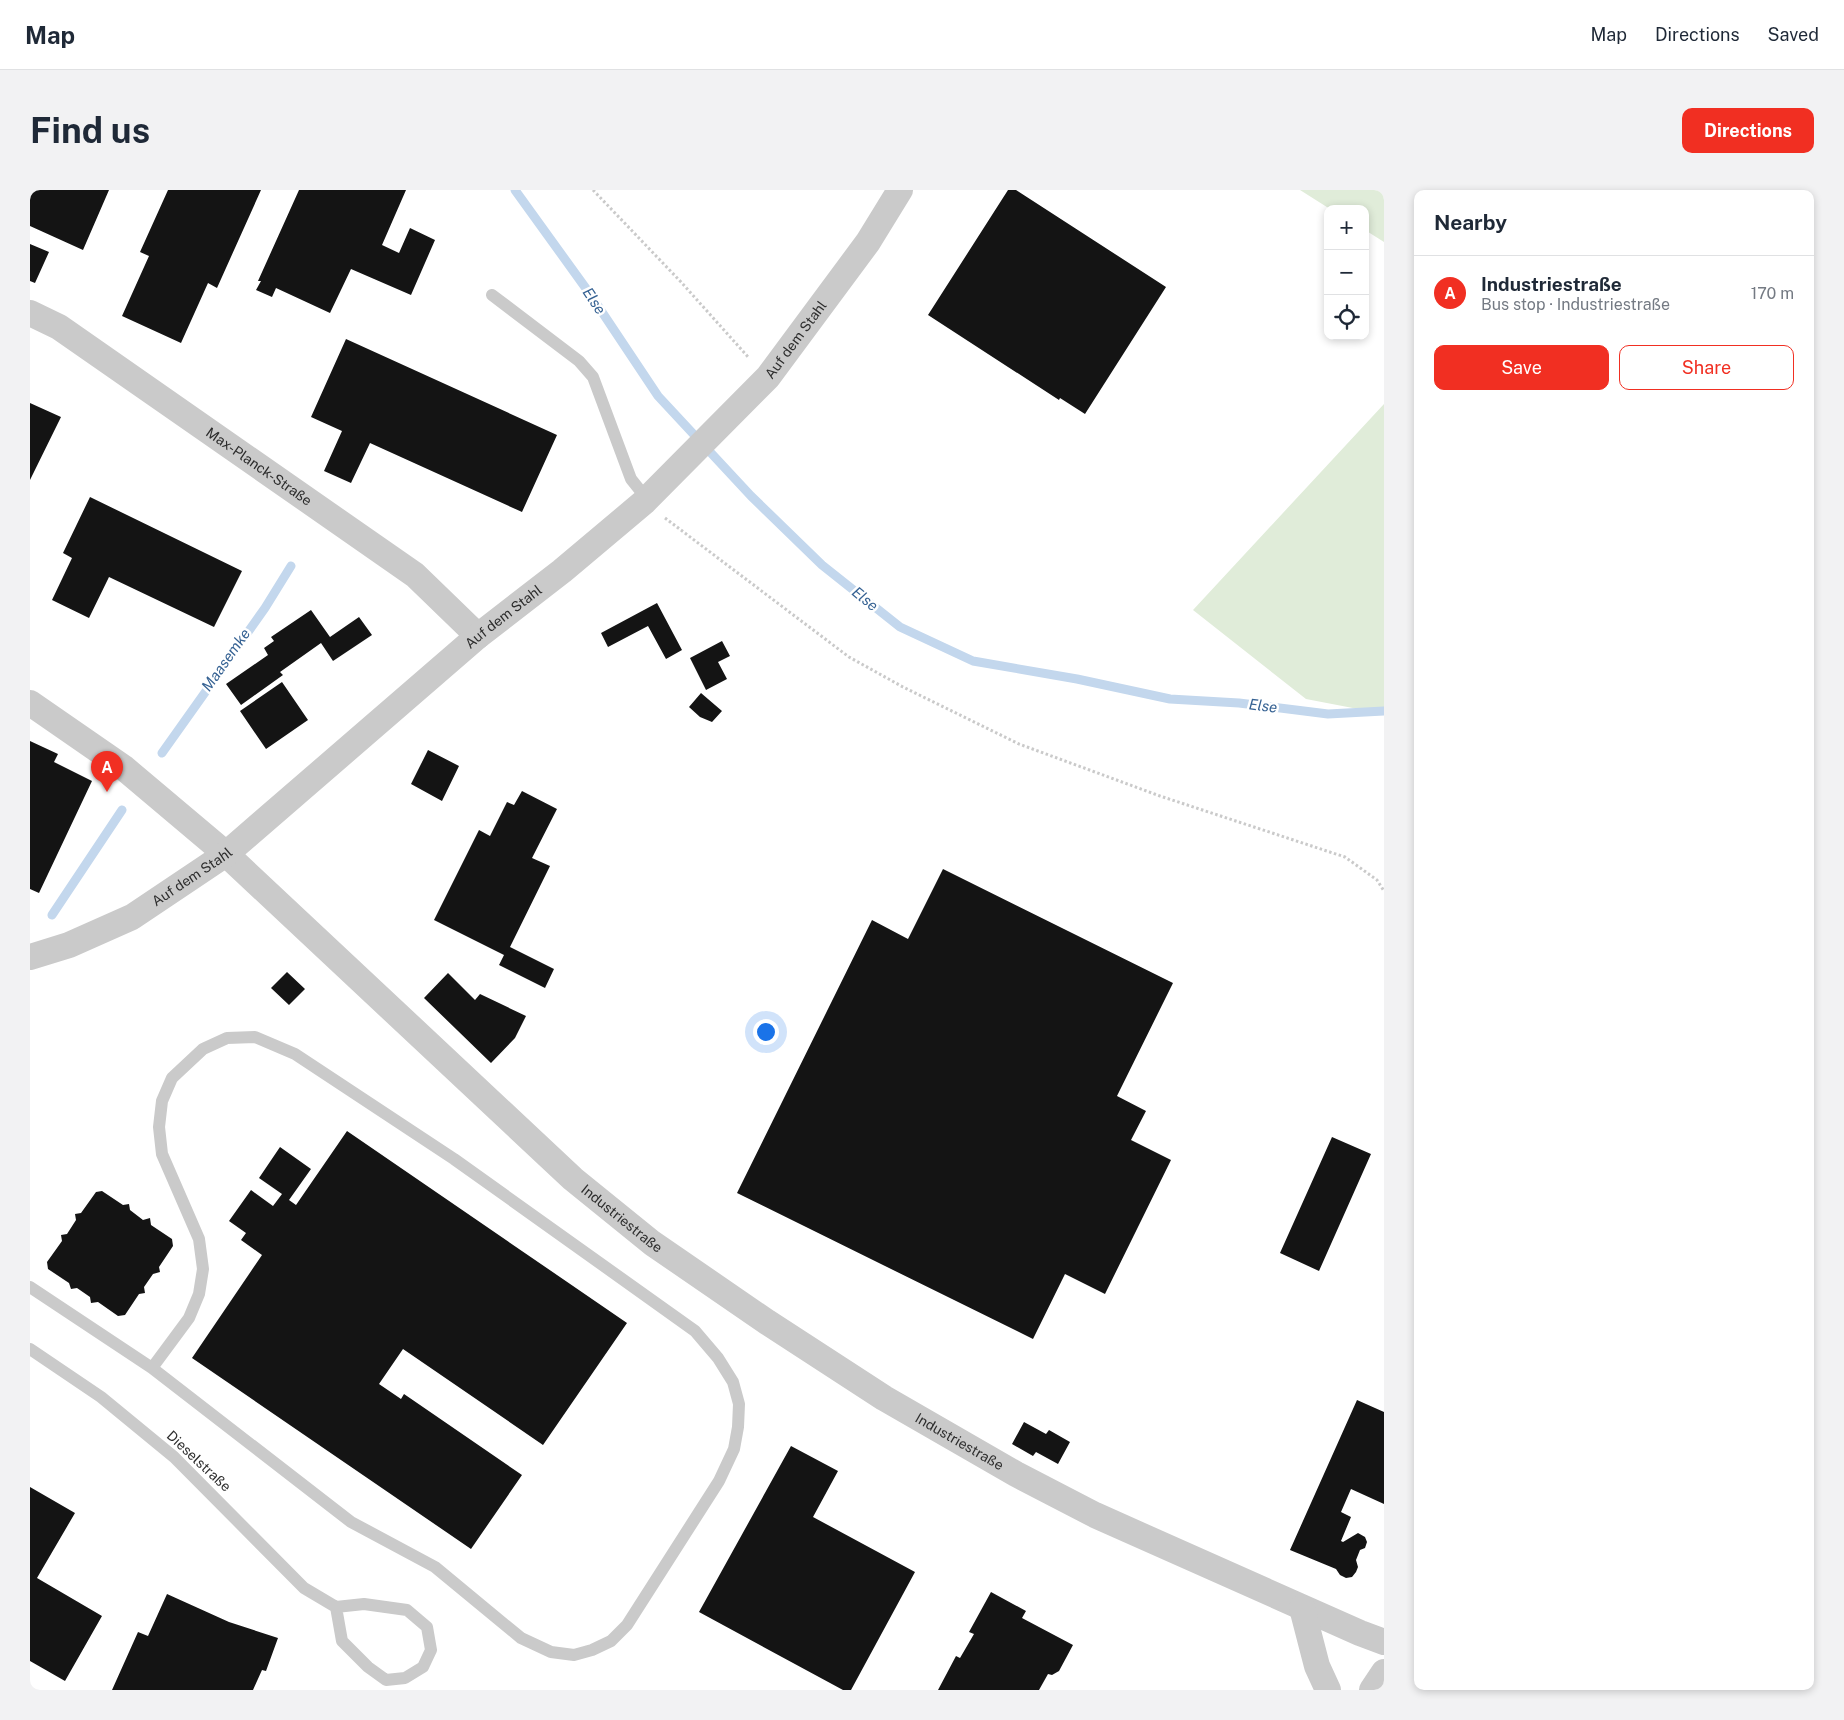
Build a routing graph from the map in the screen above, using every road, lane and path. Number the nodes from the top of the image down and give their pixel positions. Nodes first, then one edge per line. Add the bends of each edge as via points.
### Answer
1 (593, 190) edge
2 (900, 190) edge
3 (492, 295) dead end
4 (30, 313) edge
5 (736, 343) dead end
6 (645, 500) junction
7 (478, 636) junction
8 (30, 703) edge
9 (226, 854) junction
10 (1384, 891) edge
11 (30, 957) edge
12 (30, 1287) edge
13 (30, 1349) edge
14 (152, 1368) junction
15 (336, 1607) junction
16 (1302, 1608) junction
17 (1384, 1642) edge
18 (1384, 1672) edge
19 (1328, 1690) edge
20 (1372, 1690) edge

1 - 5 path
2 - 6 street, Auf dem Stahl via 868,242 768,377
3 - 6 lane via 579,361 593,376 627,469
4 - 7 street, Max-Planck-Straße via 59,327 415,575
6 - 7 street, Auf dem Stahl via 562,571
6 - 10 path via 849,657 903,687 1019,744 1160,796 1345,857 1377,880
7 - 9 street, Auf dem Stahl
8 - 9 street, Industriestraße via 124,768
9 - 11 street, Auf dem Stahl via 132,917
9 - 16 street, Industriestraße via 573,1179 660,1248 884,1398 1016,1474 1095,1516
12 - 14 lane
13 - 15 lane, Dieselstraße via 101,1397 174,1456 304,1588
14 - 14 lane via 351,1522 436,1567 521,1638 551,1652 574,1655 611,1641 627,1626 719,1481 734,1449 738,1427 739,1404 733,1382 695,1331 454,1159 295,1054 255,1037 227,1038 203,1049 172,1078 162,1101 159,1127 162,1154 199,1239 203,1269 199,1294 189,1318
15 - 15 lane via 364,1604 407,1610 427,1627 431,1650 423,1667 405,1678 386,1680 342,1641
16 - 17 street, Industriestraße
16 - 19 street
18 - 20 street

